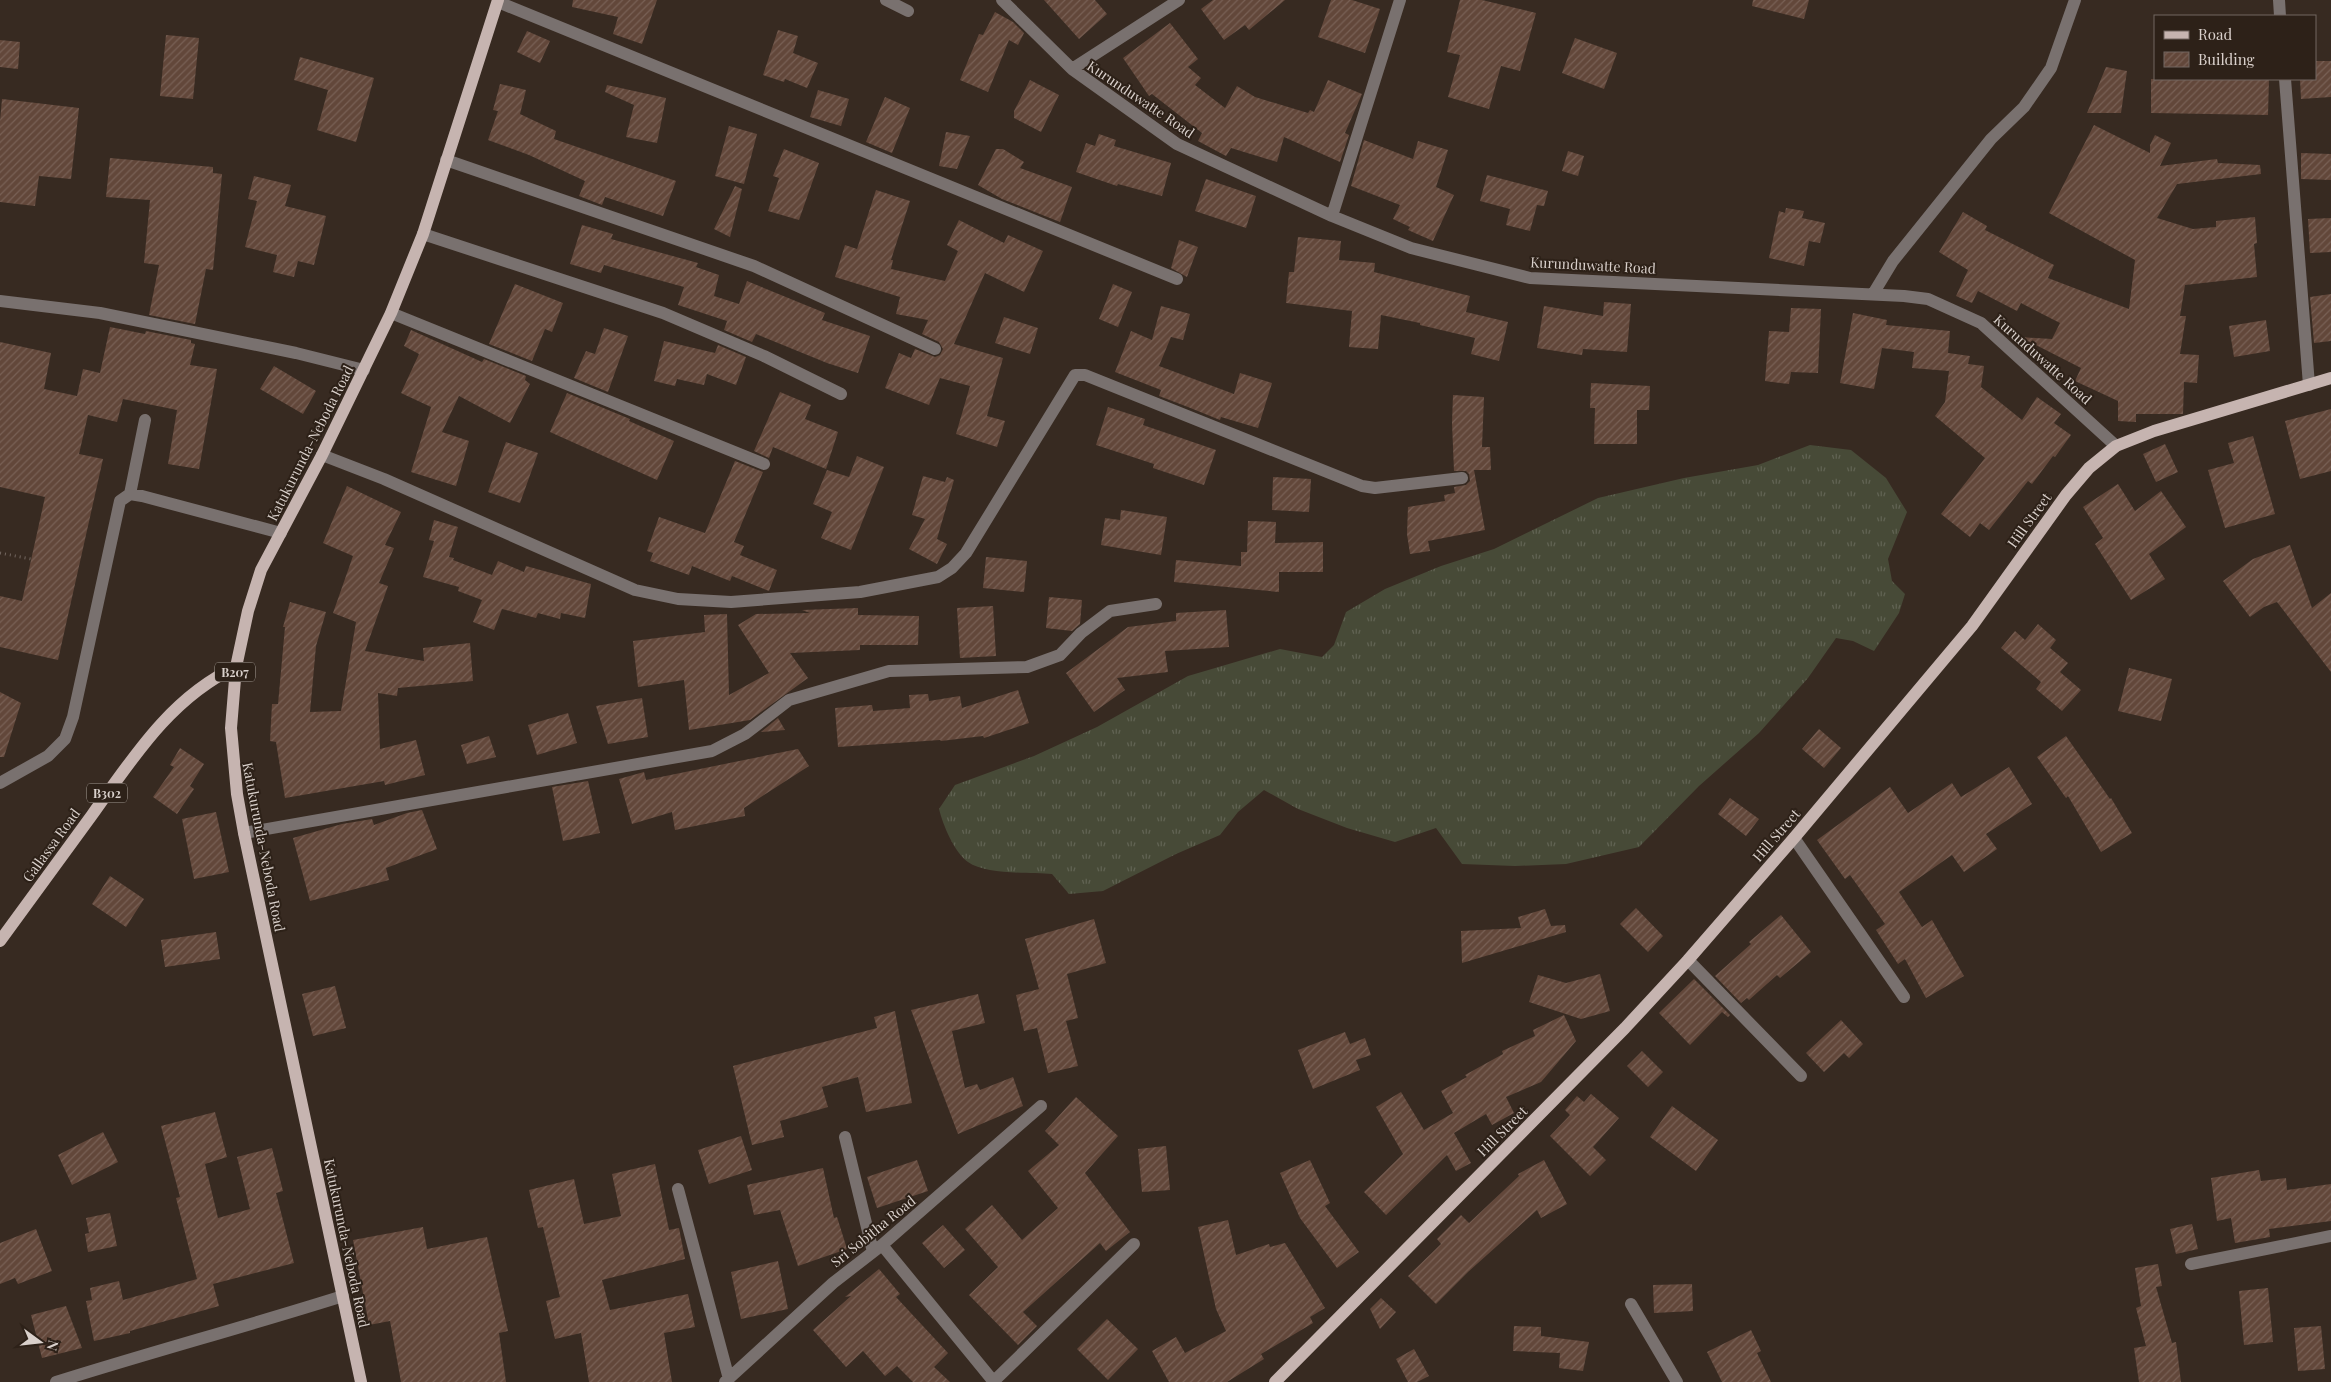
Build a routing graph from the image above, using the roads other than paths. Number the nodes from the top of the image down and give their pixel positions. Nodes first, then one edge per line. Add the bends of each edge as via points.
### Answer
1 (886, 0) edge
2 (1002, 0) edge
3 (1179, 0) edge
4 (1400, 0) edge
5 (2075, 0) edge
6 (2279, 0) edge
7 (498, 1) edge
8 (908, 11) dead end
9 (2280, 15) edge
10 (1072, 70) junction
11 (2285, 80) edge
12 (446, 160) junction
13 (1332, 216) junction
14 (423, 234) junction
15 (1177, 279) dead end
16 (1873, 294) junction
17 (0, 300) edge
18 (390, 314) junction
19 (935, 349) dead end
20 (364, 370) junction
21 (2331, 378) edge
22 (2309, 385) junction
23 (841, 394) dead end
24 (145, 420) dead end
25 (2116, 446) junction
26 (322, 455) junction
27 (764, 464) dead end
28 (1462, 478) dead end
29 (130, 494) junction
30 (281, 533) junction
31 (1156, 604) dead end
32 (236, 667) junction
33 (0, 783) edge
34 (244, 833) junction
35 (1794, 838) junction
36 (0, 941) edge
37 (1688, 960) junction
38 (1904, 996) dead end
39 (1801, 1076) dead end
40 (1042, 1106) dead end
41 (845, 1136) dead end
42 (678, 1189) dead end
43 (2331, 1236) edge
44 (1134, 1244) dead end
45 (878, 1249) junction
46 (2191, 1264) dead end
47 (343, 1296) junction
48 (1631, 1304) dead end
49 (727, 1380) edge
50 (56, 1382) edge
51 (362, 1382) edge
52 (993, 1382) edge
53 (1275, 1382) edge
54 (1677, 1382) edge

1 - 8 street
2 - 10 street, Kurunduwatte Road
3 - 10 street
4 - 13 street
5 - 16 street via 2051,68 2024,107 1990,139 1893,260
6 - 9 street
7 - 12 main road, Katukurunda-Neboda Road / B207
7 - 15 street
10 - 13 street, Kurunduwatte Road via 1177,144
11 - 22 street
12 - 14 main road, Katukurunda-Neboda Road / B207
12 - 19 street via 754,266
13 - 16 street, Kurunduwatte Road via 1412,248 1530,278
14 - 18 main road, Katukurunda-Neboda Road / B207
14 - 23 street via 663,313 764,356
16 - 25 street, Kurunduwatte Road via 1928,299 1981,323
17 - 20 street via 100,313
18 - 20 main road, Katukurunda-Neboda Road / B207
18 - 27 street
20 - 26 main road, Katukurunda-Neboda Road / B207
21 - 22 main road, Hill Street
22 - 25 main road, Hill Street via 2154,431
24 - 29 street
25 - 35 main road, Hill Street via 2089,468 2066,495 1972,626
26 - 28 street via 384,479 635,590 678,599 731,602 860,592 938,577 952,568 966,553 1075,375 1085,374 1362,486 1375,488
26 - 30 main road, Katukurunda-Neboda Road / B207
29 - 30 street
29 - 33 street via 120,501 73,717 65,739 48,756
30 - 32 main road, Katukurunda-Neboda Road / B207 via 261,570
31 - 34 street via 1110,611 1081,633 1060,655 1027,667 888,671 790,700 745,734 712,751
32 - 34 main road, Katukurunda-Neboda Road / B207 via 232,756
32 - 36 main road, Gallassa Road / B302 via 200,687 142,744
34 - 47 main road, Katukurunda-Neboda Road / B207
35 - 37 main road, Hill Street
35 - 38 street
37 - 39 street
37 - 53 main road, Hill Street via 1625,1028
40 - 45 street, Sri Sobitha Road
41 - 45 street
42 - 49 street
43 - 46 street
44 - 52 street
45 - 49 street, Sri Sobitha Road via 833,1284
45 - 52 street
47 - 50 street
47 - 51 main road, Katukurunda-Neboda Road / B207
48 - 54 street

